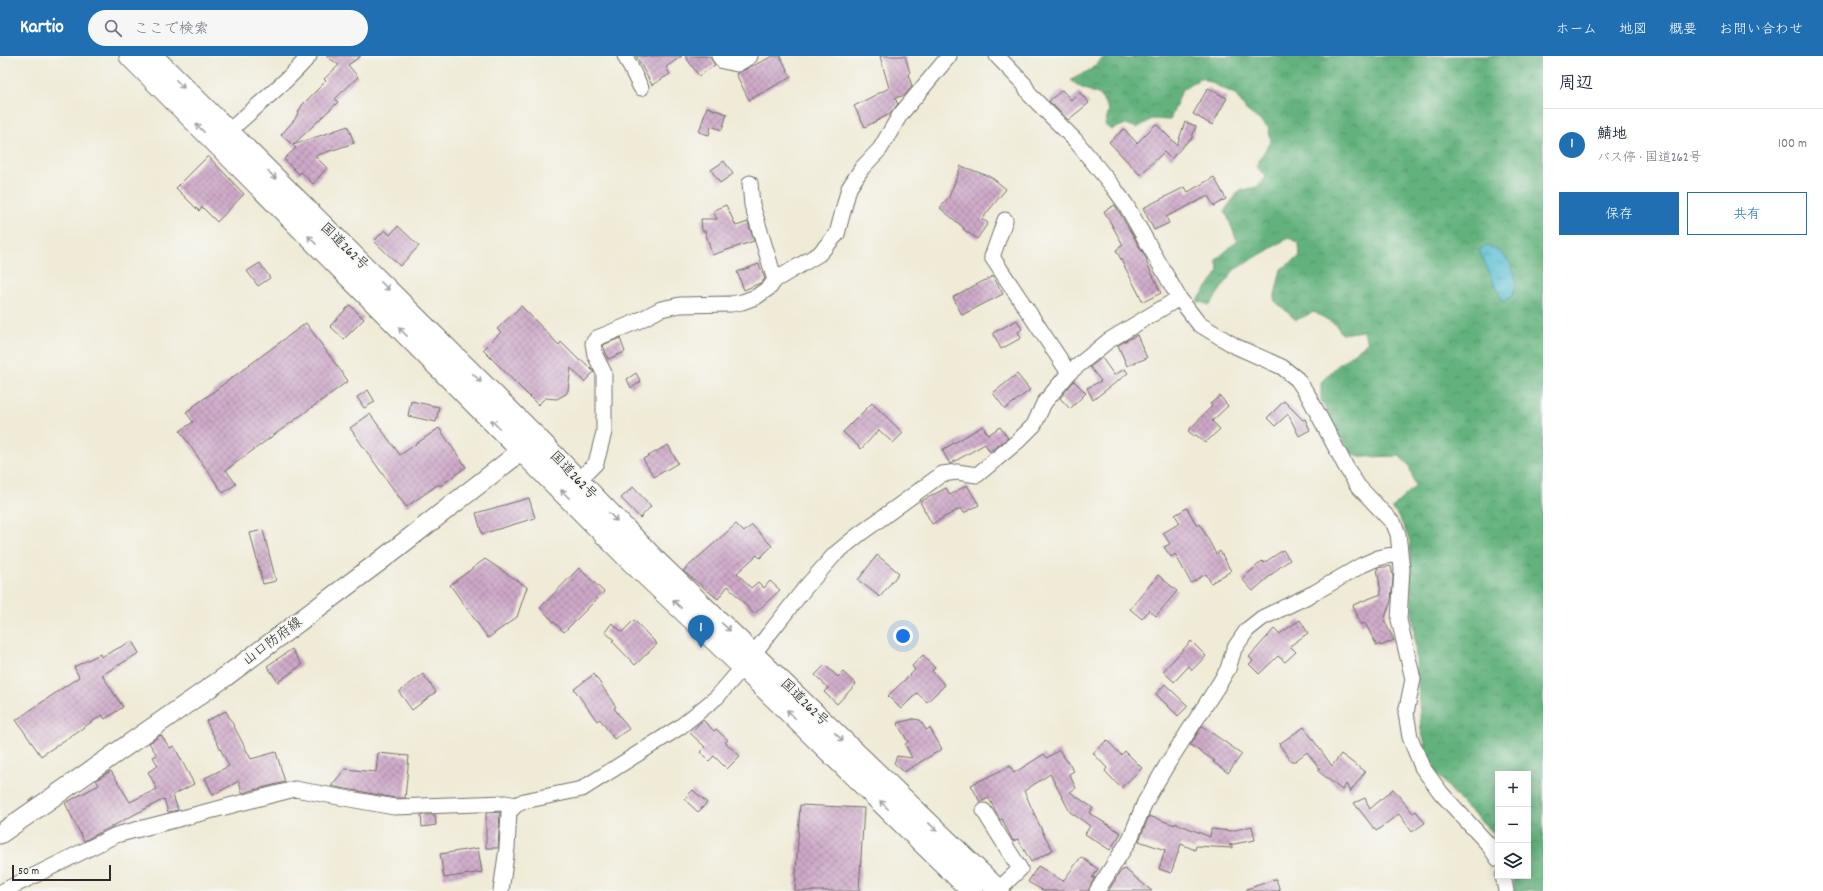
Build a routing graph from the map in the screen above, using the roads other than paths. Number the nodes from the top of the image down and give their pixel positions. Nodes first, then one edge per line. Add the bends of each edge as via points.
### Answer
1 (130, 56) edge
2 (152, 56) edge
3 (309, 56) edge
4 (625, 56) edge
5 (719, 56) edge
6 (750, 56) edge
7 (949, 56) edge
8 (997, 56) edge
9 (641, 88) dead end
10 (222, 138) junction
11 (750, 183) dead end
12 (1005, 220) dead end
13 (775, 280) junction
14 (1179, 298) junction
15 (1068, 373) junction
16 (530, 445) junction
17 (578, 481) junction
18 (1400, 553) junction
19 (749, 660) junction
20 (516, 805) junction
21 (984, 811) dead end
22 (0, 834) edge
23 (1495, 854) edge
24 (1504, 879) edge
25 (2, 891) edge
26 (501, 891) edge
27 (972, 891) edge
28 (998, 891) edge
29 (1097, 891) edge
30 (1506, 891) edge

10 -> 1 highway, 国道262号
2 -> 10 highway, 国道262号
3 - 10 street via 269,98
4 - 9 street
5 - 6 street via 723,61 737,64
7 - 13 street via 900,114 880,149 862,168 849,188 837,234 819,254
8 - 14 street via 1114,188
10 - 16 highway, 国道262号
11 - 13 street via 752,205
12 - 15 street via 992,257
13 - 17 street via 756,297 742,302 680,305 661,309 597,338 593,343 604,373 604,432 596,463
14 - 15 street via 1108,341
14 - 18 street via 1199,324 1235,346 1282,367 1297,379 1358,486 1394,524
15 - 19 street via 1044,403 1034,425 977,475 957,472 942,474 835,554
16 - 17 highway, 国道262号
19 -> 16 highway, 国道262号 via 632,562
16 - 22 main road, 山口防府線 via 225,678
17 -> 19 highway, 国道262号
18 - 23 street via 1402,569 1399,620 1413,679 1406,713 1410,737 1422,766 1437,788
18 - 29 street via 1362,565 1314,593 1262,618 1247,630 1234,649 1228,669 1149,795 1130,838
19 - 20 street via 718,697 680,727 612,771 582,789
27 -> 19 highway, 国道262号
19 -> 28 highway, 国道262号
20 - 25 street via 505,803 394,807 295,789 116,835
20 - 26 street via 509,812
21 - 28 street via 1020,869
24 - 30 street

